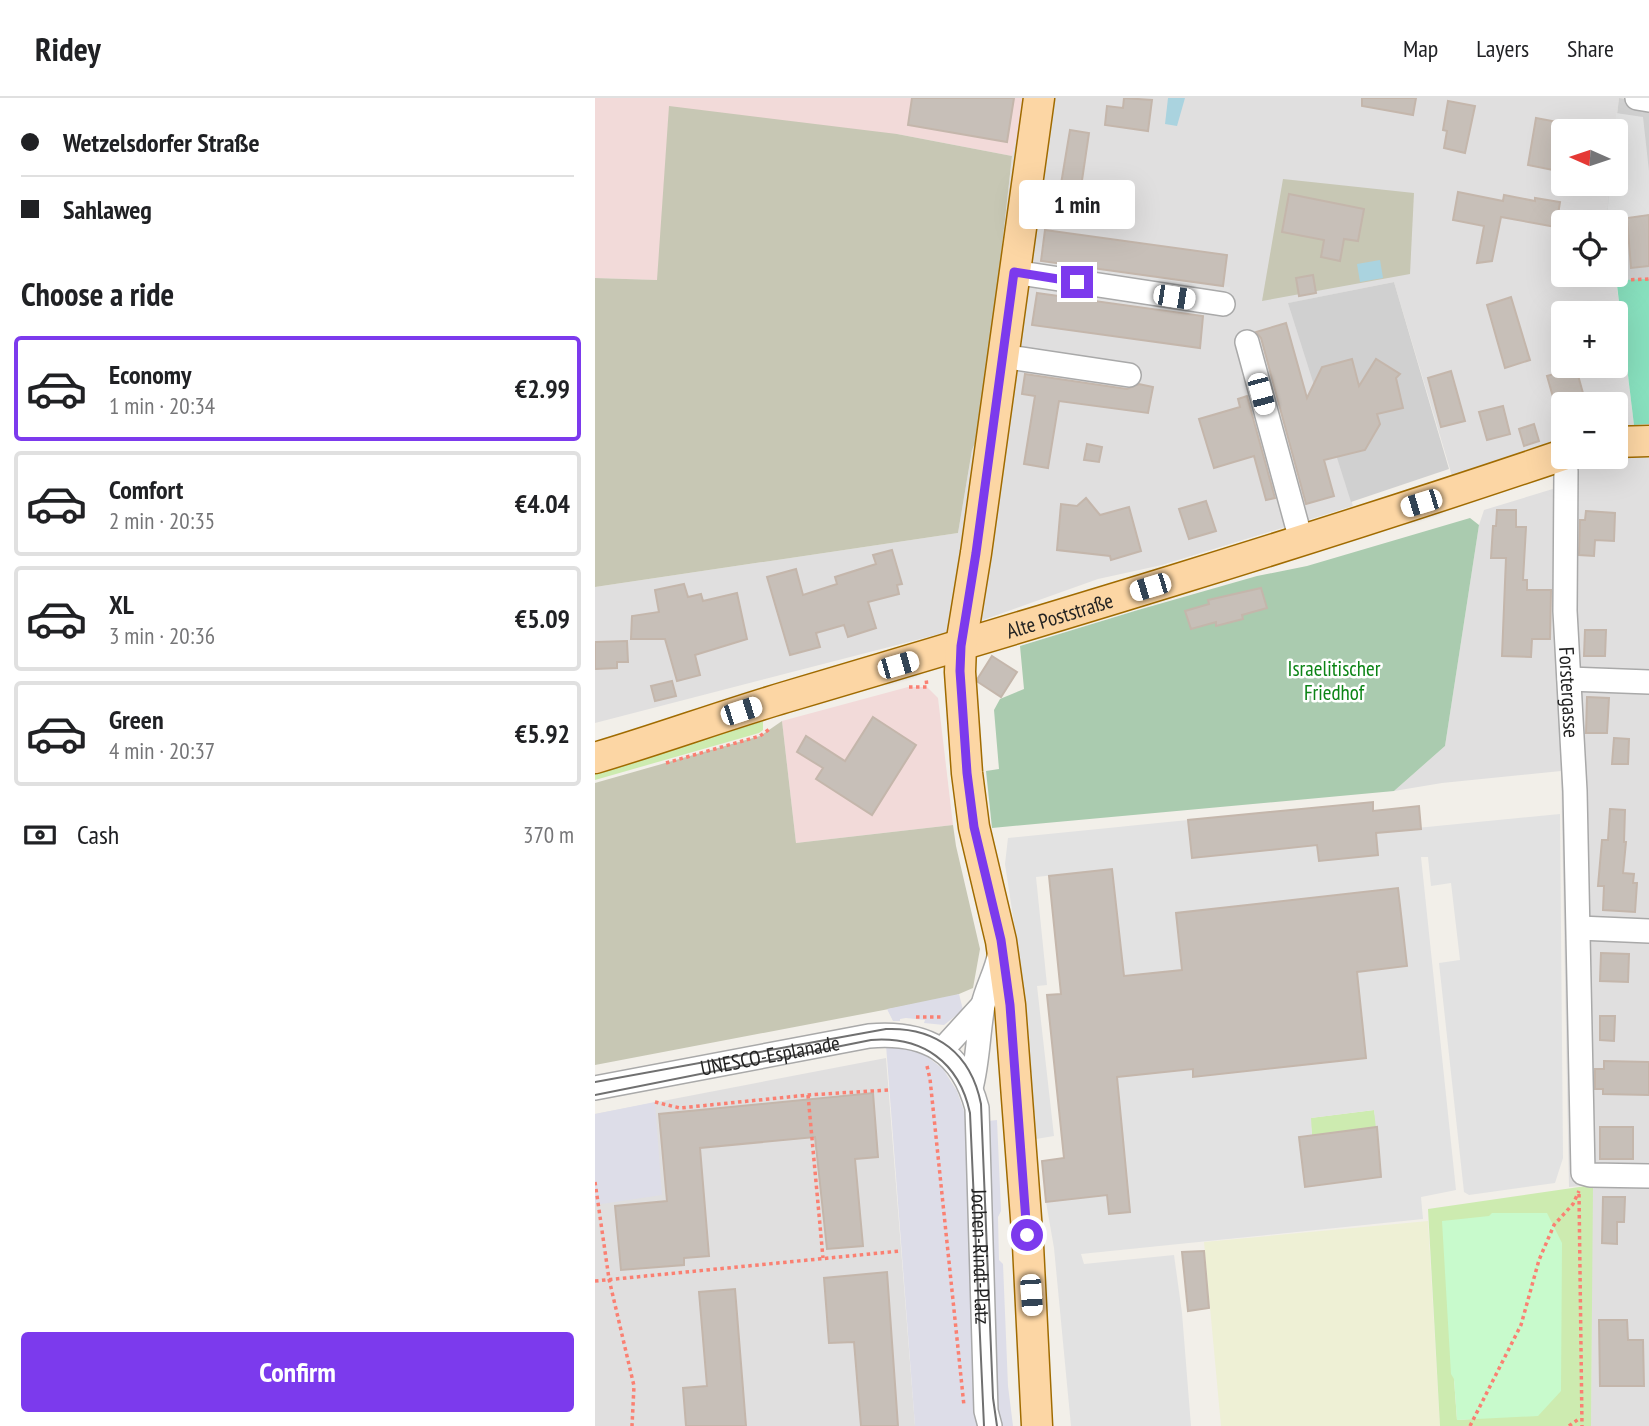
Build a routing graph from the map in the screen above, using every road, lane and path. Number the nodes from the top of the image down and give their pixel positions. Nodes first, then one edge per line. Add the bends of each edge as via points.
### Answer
1 (1039, 98) edge
2 (1637, 98) edge
3 (1649, 100) edge
4 (1014, 272) junction
5 (1649, 279) edge
6 (1628, 281) edge
7 (1223, 304) dead end
8 (1247, 342) dead end
9 (1002, 356) junction
10 (1129, 375) dead end
11 (1649, 441) edge
12 (1628, 442) edge
13 (1551, 459) edge
14 (1566, 469) edge
15 (1301, 540) junction
16 (961, 646) junction
17 (1569, 679) junction
18 (1649, 682) edge
19 (908, 687) dead end
20 (927, 687) dead end
21 (772, 726) dead end
22 (595, 758) edge
23 (658, 765) dead end
24 (1579, 929) junction
25 (1649, 931) edge
26 (1001, 940) junction
27 (983, 1005) junction
28 (951, 1013) dead end
29 (934, 1018) dead end
30 (942, 1050) junction
31 (920, 1058) dead end
32 (595, 1088) edge
33 (971, 1088) junction
34 (888, 1090) dead end
35 (808, 1095) junction
36 (655, 1102) dead end
37 (1649, 1176) edge
38 (595, 1182) edge
39 (1581, 1183) junction
40 (900, 1251) dead end
41 (823, 1258) junction
42 (609, 1279) junction
43 (595, 1281) edge
44 (967, 1416) dead end
45 (1581, 1416) junction
46 (632, 1426) edge
47 (990, 1426) edge
48 (1037, 1426) edge
49 (1470, 1426) edge
50 (1569, 1426) edge
51 (1581, 1426) edge

1 - 4 main road
2 - 3 street
4 - 7 street
4 - 9 main road
5 - 6 path
8 - 15 street
9 - 10 street
9 - 16 main road
11 - 12 main road
13 - 15 main road, Alte Poststraße
14 - 17 street, Forstergasse
15 - 16 main road, Alte Poststraße
16 - 22 main road, Alte Poststraße
16 - 26 main road via 968,787
17 - 18 street
17 - 24 street, Forstergasse
19 - 20 path
21 - 23 path via 760,736
24 - 25 street
24 - 39 street, Forstergasse
26 - 27 street via 997,968
26 - 48 main road via 1018,1093
27 - 30 street
27 - 33 street
28 - 29 path
30 - 32 street, UNESCO-Esplanade via 898,1034 869,1036
30 - 33 street, UNESCO-Esplanade
31 - 44 path via 930,1079 961,1396
33 - 47 street, Jochen-Rindt-Platz via 977,1108
34 - 35 path
35 - 36 path via 680,1108
35 - 41 path
37 - 39 street via 1590,1175
38 - 42 path
39 - 45 path
39 - 49 path via 1573,1204 1554,1225 1521,1325
40 - 41 path
41 - 42 path
42 - 43 path
42 - 46 path via 634,1386
45 - 50 path
45 - 51 path

